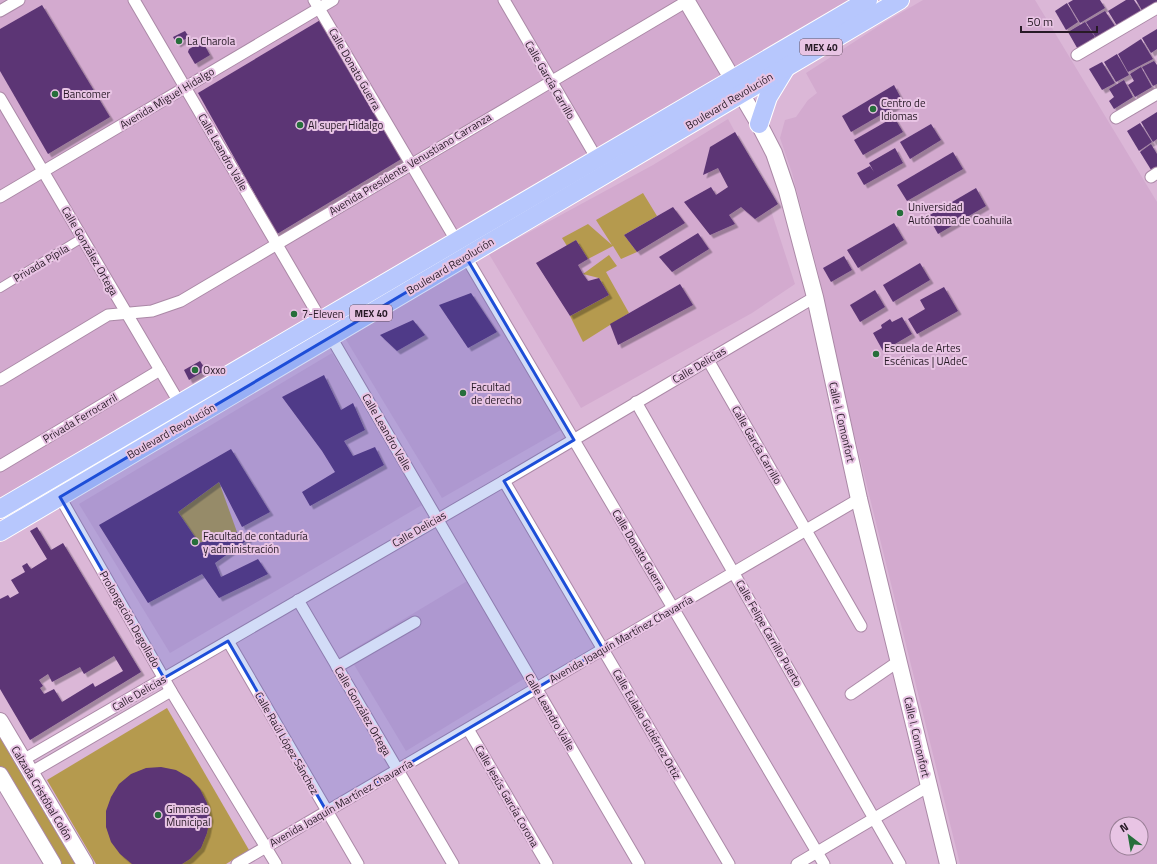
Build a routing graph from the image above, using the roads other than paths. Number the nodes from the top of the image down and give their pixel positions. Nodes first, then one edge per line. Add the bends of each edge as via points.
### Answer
1 (19, 0) edge
2 (134, 0) edge
3 (333, 0) edge
4 (504, 0) edge
5 (687, 0) edge
6 (868, 0) edge
7 (900, 0) edge
8 (317, 4) edge
9 (1157, 8) edge
10 (0, 11) edge
11 (1077, 55) dead end
12 (785, 68) junction
13 (551, 81) junction
14 (737, 86) junction
15 (185, 88) junction
16 (1157, 94) edge
17 (1, 102) edge
18 (1116, 118) dead end
19 (759, 124) junction
20 (597, 159) junction
21 (410, 164) junction
22 (43, 171) junction
23 (0, 197) edge
24 (82, 238) junction
25 (456, 242) junction
26 (277, 244) junction
27 (466, 257) junction
28 (0, 288) edge
29 (815, 297) junction
30 (126, 312) junction
31 (322, 321) junction
32 (331, 337) junction
33 (708, 360) junction
34 (160, 370) junction
35 (0, 380) edge
36 (636, 402) junction
37 (180, 404) junction
38 (574, 440) junction
39 (0, 466) edge
40 (504, 481) junction
41 (60, 497) junction
42 (859, 499) junction
43 (0, 509) edge
44 (437, 519) junction
45 (806, 530) junction
46 (0, 532) edge
47 (734, 572) junction
48 (298, 600) junction
49 (673, 608) junction
50 (414, 622) dead end
51 (861, 626) dead end
52 (228, 641) junction
53 (603, 649) junction
54 (899, 661) junction
55 (337, 667) junction
56 (164, 678) junction
57 (536, 688) junction
58 (171, 691) junction
59 (851, 694) dead end
60 (0, 721) edge
61 (468, 729) junction
62 (27, 766) junction
63 (398, 770) junction
64 (0, 775) edge
65 (929, 786) junction
66 (327, 812) junction
67 (874, 818) junction
68 (266, 847) junction
69 (817, 852) junction
70 (53, 864) edge
71 (85, 864) edge
72 (237, 864) edge
73 (276, 864) edge
74 (358, 864) edge
75 (453, 864) edge
76 (547, 864) edge
77 (639, 864) edge
78 (729, 864) edge
79 (797, 864) edge
80 (824, 864) edge
81 (900, 864) edge
82 (948, 864) edge

1 - 10 street
2 - 15 street, Calle Leandro Valle
3 - 8 street, Avenida Miguel Hidalgo
4 - 13 street, Calle García Carrillo
5 - 13 street, Avenida Presidente Venustiano Carranza
5 - 14 main road, Calle I. Comonfort
6 - 14 main road, MEX 40
7 - 12 main road, Boulevard Revolución / MEX 40
8 - 15 street, Avenida Miguel Hidalgo
8 - 21 street, Calle Donato Guerra
9 - 11 street
12 - 14 main road, Boulevard Revolución / MEX 40
12 - 19 main road via 768,97
13 - 20 street, Calle García Carrillo
13 - 21 street, Avenida Presidente Venustiano Carranza
14 - 19 main road, Calle I. Comonfort
14 - 20 main road, MEX 40
14 - 27 main road, Boulevard Revolución / MEX 40
15 - 22 street, Avenida Miguel Hidalgo
15 - 26 street, Calle Leandro Valle
16 - 18 street
17 - 22 street, Calle González Ortega
19 - 29 main road, Calle I. Comonfort via 774,153 787,191
20 - 25 main road, MEX 40
21 - 25 street, Calle Donato Guerra
21 - 26 street, Avenida Presidente Venustiano Carranza
22 - 23 street, Avenida Miguel Hidalgo
22 - 24 street, Calle González Ortega
24 - 28 street, Privada Pípila
24 - 30 street, Calle González Ortega
25 - 31 main road, MEX 40
26 - 30 street, Avenida Presidente Venustiano Carranza via 181,301 152,311
26 - 31 street, Calle Leandro Valle
27 - 32 main road, Boulevard Revolución / MEX 40
27 - 38 street, Calle Donato Guerra
29 - 33 street, Calle Delicias
29 - 42 main road, Calle I. Comonfort
30 - 34 street, Calle González Ortega
30 - 35 street, Avenida Presidente Venustiano Carranza via 108,315
31 - 32 street, Calle Leandro Valle
31 - 37 main road, MEX 40
32 - 41 main road, Boulevard Revolución / MEX 40
32 - 44 street, Calle Leandro Valle
33 - 36 street, Calle Delicias
33 - 45 street, Calle García Carrillo
34 - 37 street, Calle González Ortega
34 - 39 street, Privada Ferrocarril
36 - 38 street, Calle Delicias
36 - 47 street, Calle Felipe Carrillo Puerto
37 - 43 main road, MEX 40
38 - 40 street, Calle Delicias
38 - 49 street, Calle Donato Guerra
40 - 44 street, Calle Delicias
40 - 53 street, Calle Eulalio Gutiérrez Ortiz
41 - 46 main road, Boulevard Revolución / MEX 40
41 - 56 street, Prolongación Degollado
42 - 45 street, Avenida Joaquín Martínez Chavarría
42 - 54 main road, Calle I. Comonfort
44 - 48 street, Calle Delicias
44 - 57 street, Calle Leandro Valle
45 - 47 street, Avenida Joaquín Martínez Chavarría
45 - 51 street, Calle García Carrillo
47 - 49 street, Avenida Joaquín Martínez Chavarría
47 - 67 street, Calle Felipe Carrillo Puerto
48 - 52 street, Calle Delicias
48 - 55 street, Calle González Ortega
49 - 53 street, Avenida Joaquín Martínez Chavarría
49 - 69 street, Calle Donato Guerra
50 - 55 street
52 - 56 street, Calle Delicias
52 - 66 street, Calle Raúl López Sánchez
53 - 57 street, Avenida Joaquín Martínez Chavarría
53 - 78 street, Calle Eulalio Gutiérrez Ortiz
54 - 59 street
54 - 65 main road, Calle I. Comonfort
55 - 63 street, Calle González Ortega
56 - 58 street, Prolongación Degollado
56 - 62 street, Calle Delicias
57 - 61 street, Avenida Joaquín Martínez Chavarría
57 - 77 street, Calle Leandro Valle
58 - 62 street
58 - 68 street, Prolongación Degollado
60 - 62 main road, Calzada Cristóbal Colón
61 - 63 street, Avenida Joaquín Martínez Chavarría
61 - 76 street, Calle Jesús García Corona
62 - 71 main road, Calzada Cristóbal Colón
63 - 66 street, Avenida Joaquín Martínez Chavarría
63 - 75 street, Calle González Ortega
64 - 70 main road
65 - 67 street
65 - 82 main road, Calle I. Comonfort
66 - 68 street, Avenida Joaquín Martínez Chavarría
66 - 74 street, Calle Raúl López Sánchez
67 - 69 street
67 - 81 street, Calle Felipe Carrillo Puerto
68 - 72 street, Avenida Joaquín Martínez Chavarría
68 - 73 street, Prolongación Degollado
69 - 79 street
69 - 80 street, Calle Donato Guerra

